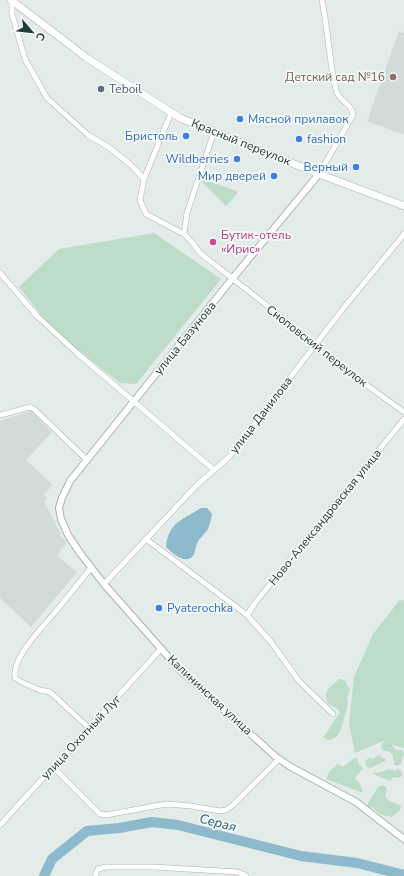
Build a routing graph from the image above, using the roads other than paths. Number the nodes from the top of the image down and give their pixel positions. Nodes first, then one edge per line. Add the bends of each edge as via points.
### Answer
1 (322, 0) edge
2 (12, 1) edge
3 (171, 113) junction
4 (214, 132) junction
5 (319, 174) junction
6 (144, 179) junction
7 (404, 206) edge
8 (184, 234) junction
9 (404, 234) edge
10 (0, 273) edge
11 (232, 279) junction
12 (314, 346) junction
13 (134, 402) junction
14 (404, 412) edge
15 (0, 415) edge
16 (404, 419) edge
17 (87, 460) junction
18 (214, 470) junction
19 (60, 508) joint
20 (146, 539) junction
21 (91, 568) junction
22 (104, 584) junction
23 (247, 615) junction
24 (161, 649) junction
25 (333, 714) dead end
26 (89, 728) junction
27 (278, 759) junction
28 (53, 767) junction
29 (0, 825) edge
30 (404, 839) edge
31 (95, 876) edge
32 (246, 876) edge

1 - 5 street via 336,91 352,109 353,115
2 - 3 main road, Красный переулок via 88,58
2 - 6 street via 12,14 25,59 47,98 88,135 110,148 132,166
3 - 4 main road, Красный переулок
3 - 6 street
4 - 5 main road, Красный переулок
4 - 8 street via 187,213
5 - 7 main road, Красный переулок
5 - 11 street, улица Базунова
6 - 8 street via 140,200 146,214
8 - 11 street, Сноповский переулок via 200,253
9 - 12 street, улица Данилова
10 - 13 street via 37,316
11 - 12 street, Сноповский переулок
11 - 13 street, улица Базунова
12 - 14 street, Сноповский переулок
12 - 18 street, улица Данилова via 229,457
13 - 17 street, улица Базунова
13 - 18 street
15 - 17 street via 30,407 34,409
16 - 23 street, Ново-Александровская улица
17 - 19 street, улица Базунова via 70,481
18 - 20 street, улица Данилова
19 - 21 street, Калининская улица via 61,519 68,535
20 - 22 street, улица Данилова
20 - 23 street
21 - 22 street, Калининская улица
21 - 26 street via 33,638 23,652 14,673 15,678 23,683 50,692
22 - 24 street, Калининская улица
23 - 25 street via 271,642 299,682
24 - 26 street, улица Охотный Луг
24 - 27 street, Калининская улица via 179,669
26 - 28 street, улица Охотный Луг
27 - 28 street via 233,805 220,811 166,804 114,814 100,814
27 - 30 street, Калининская улица via 356,802
28 - 29 street, улица Охотный Луг
31 - 32 street via 98,869 106,866 238,872

